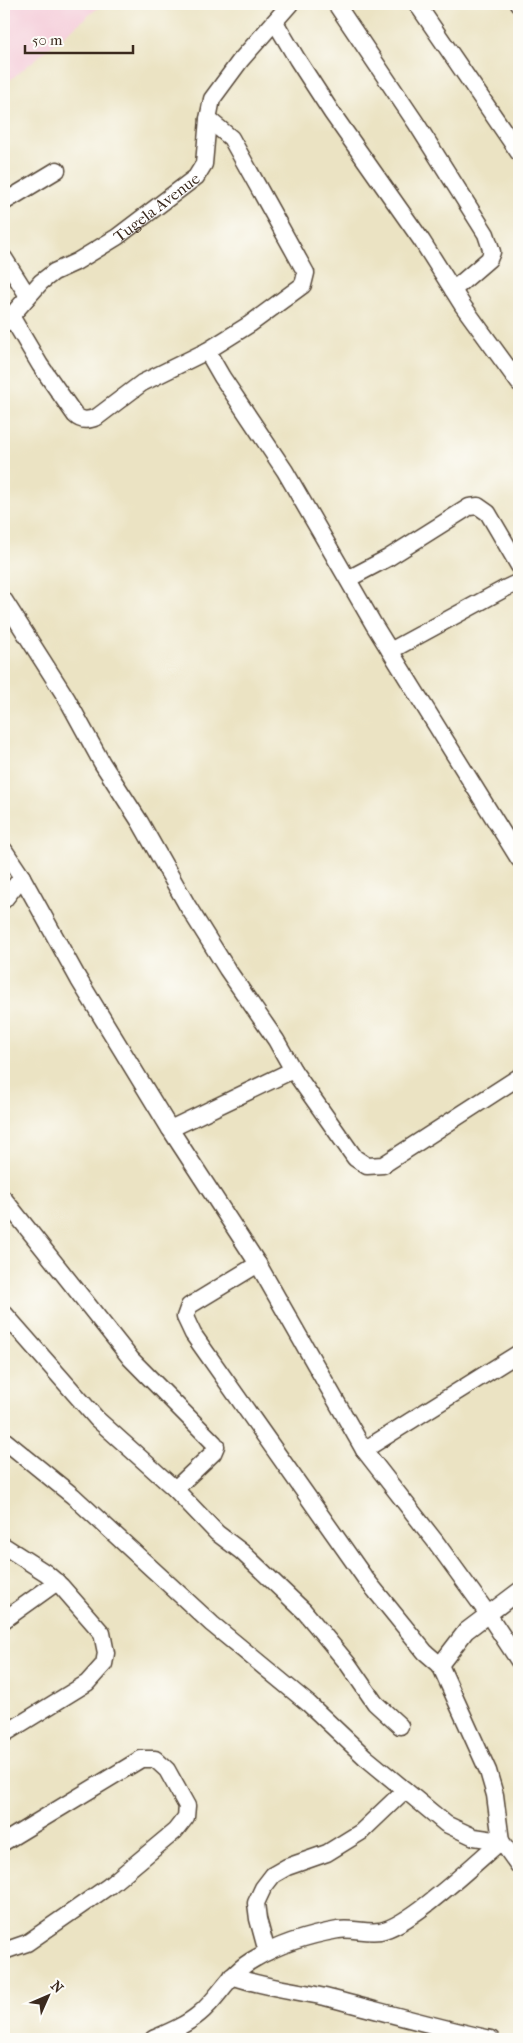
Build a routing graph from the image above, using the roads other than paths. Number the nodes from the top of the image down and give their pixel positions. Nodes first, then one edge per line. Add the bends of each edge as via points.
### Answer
1 (290, 4) edge
2 (336, 4) edge
3 (417, 4) edge
4 (276, 22) junction
5 (208, 119) junction
6 (519, 153) edge
7 (57, 170) dead end
8 (4, 202) edge
9 (4, 258) edge
10 (453, 290) junction
11 (28, 296) junction
12 (7, 320) edge
13 (207, 351) junction
14 (519, 383) edge
15 (519, 566) edge
16 (348, 580) junction
17 (519, 582) edge
18 (4, 600) edge
19 (390, 651) junction
20 (4, 850) edge
21 (519, 859) edge
22 (22, 877) junction
23 (4, 900) edge
24 (293, 1070) junction
25 (519, 1077) edge
26 (170, 1129) junction
27 (4, 1198) edge
28 (258, 1264) junction
29 (4, 1313) edge
30 (519, 1353) edge
31 (4, 1440) edge
32 (364, 1450) junction
33 (175, 1489) junction
34 (4, 1546) edge
35 (57, 1582) junction
36 (519, 1591) edge
37 (488, 1614) junction
38 (4, 1620) edge
39 (519, 1661) edge
40 (440, 1665) junction
41 (400, 1726) dead end
42 (4, 1734) edge
43 (405, 1790) junction
44 (501, 1841) junction
45 (4, 1842) edge
46 (519, 1866) edge
47 (4, 1950) edge
48 (268, 1952) junction
49 (232, 1976) junction
50 (153, 2039) edge
51 (491, 2039) edge

1 - 4 street, Tugela Avenue
2 - 10 street via 486,234 492,252 489,259
3 - 6 street
4 - 5 street, Tugela Avenue via 240,61 212,99
4 - 10 street via 296,59
5 - 11 street, Tugela Avenue via 204,164 196,178 117,237 54,272
5 - 13 street via 230,138 306,273 303,285
7 - 8 street
9 - 11 street
10 - 14 street
11 - 12 street, Tugela Avenue
12 - 13 street via 80,420 97,417 142,383
13 - 16 street via 285,471
15 - 16 street via 488,513 478,506 469,507
16 - 19 street
17 - 19 street
18 - 24 street via 67,699 187,905
19 - 21 street
20 - 22 street
22 - 23 street
22 - 26 street via 79,980
24 - 25 street via 355,1158 367,1166 383,1165
24 - 26 street
26 - 28 street
27 - 33 street via 131,1359 216,1446 213,1453
28 - 32 street
28 - 40 street via 190,1306 185,1317 199,1342 366,1578 425,1652
29 - 33 street via 96,1418
30 - 32 street
31 - 43 street via 73,1496 212,1624 309,1704
32 - 37 street
33 - 41 street via 217,1533 242,1552 304,1611 348,1664 375,1704
34 - 35 street
35 - 38 street
35 - 42 street via 102,1634 106,1653 104,1664 87,1684
36 - 37 street
37 - 39 street
37 - 40 street via 466,1631
40 - 44 street via 488,1771 495,1795
43 - 44 street via 446,1824 474,1837
43 - 48 street via 361,1832 328,1853 273,1875 256,1902
44 - 46 street
44 - 48 street via 444,1890 395,1926 380,1931 339,1930 285,1944
45 - 47 street via 141,1759 155,1759 167,1770 187,1806 186,1817 175,1831 109,1886 27,1943
48 - 49 street
49 - 50 street via 200,2013 171,2032
49 - 51 street via 256,1985 317,1996

